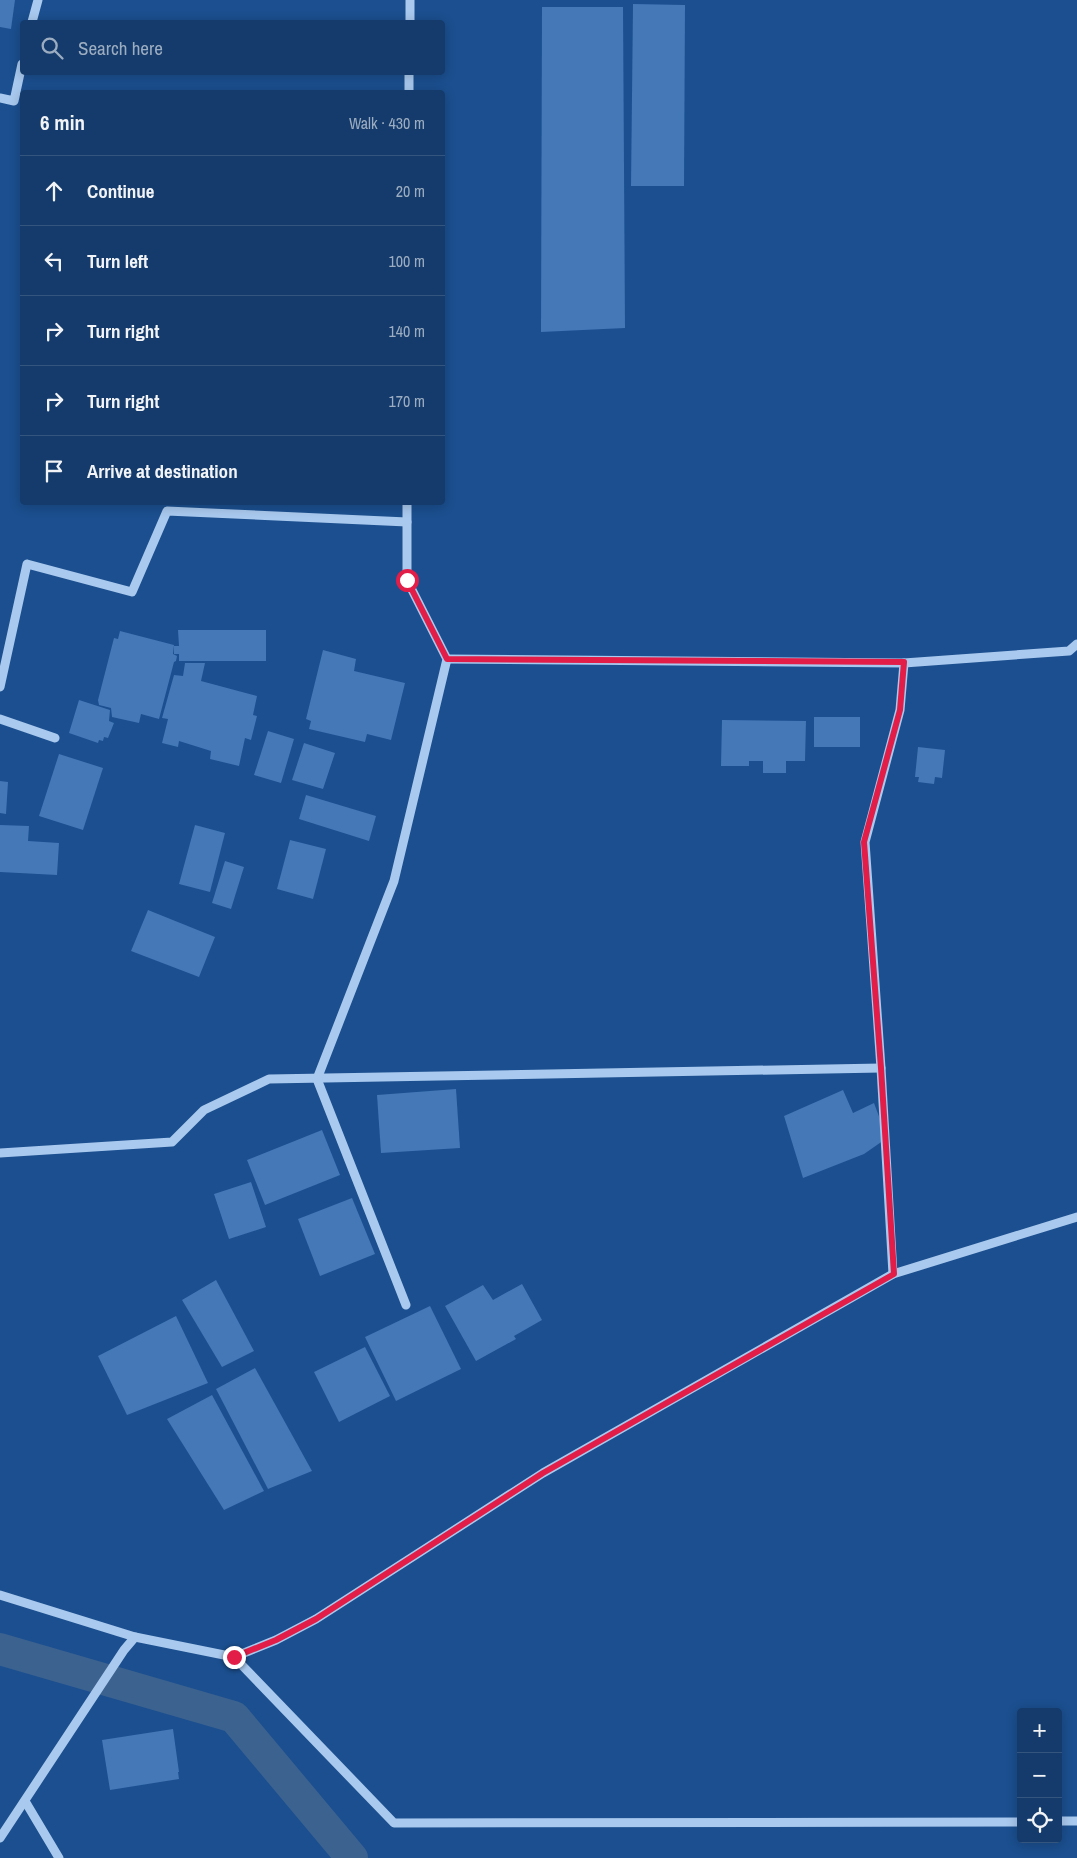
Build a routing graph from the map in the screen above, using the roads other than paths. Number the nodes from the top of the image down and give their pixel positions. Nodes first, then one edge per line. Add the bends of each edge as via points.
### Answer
1 (38, 0) edge
2 (410, 0) edge
3 (33, 20) edge
4 (410, 20) edge
5 (20, 73) edge
6 (409, 75) edge
7 (409, 90) edge
8 (0, 98) edge
9 (407, 505) edge
10 (407, 522) junction
11 (1077, 644) edge
12 (447, 659) junction
13 (904, 662) junction
14 (0, 687) edge
15 (0, 719) edge
16 (55, 738) dead end
17 (881, 1068) junction
18 (317, 1079) junction
19 (0, 1153) edge
20 (1077, 1217) edge
21 (894, 1274) junction
22 (406, 1305) dead end
23 (0, 1595) edge
24 (135, 1637) junction
25 (234, 1657) junction
26 (25, 1801) junction
27 (1077, 1821) edge
28 (1017, 1822) edge
29 (1062, 1822) edge
30 (0, 1838) edge
31 (59, 1858) edge

1 - 3 street
2 - 4 street
5 - 8 street via 14,101
6 - 7 street
9 - 10 street
10 - 12 street via 407,580
10 - 14 street via 167,511 132,592 27,564
11 - 13 street via 1069,651
12 - 13 street
12 - 18 street via 394,881
13 - 17 street via 900,710 864,842
15 - 16 street
17 - 18 street
17 - 21 street
18 - 19 street via 269,1079 204,1110 172,1142
18 - 22 street
20 - 21 street
21 - 25 street via 543,1473 316,1619
23 - 24 street
24 - 25 street
24 - 26 street via 83,1710
25 - 28 street via 394,1823
26 - 30 street
26 - 31 street
27 - 29 street

